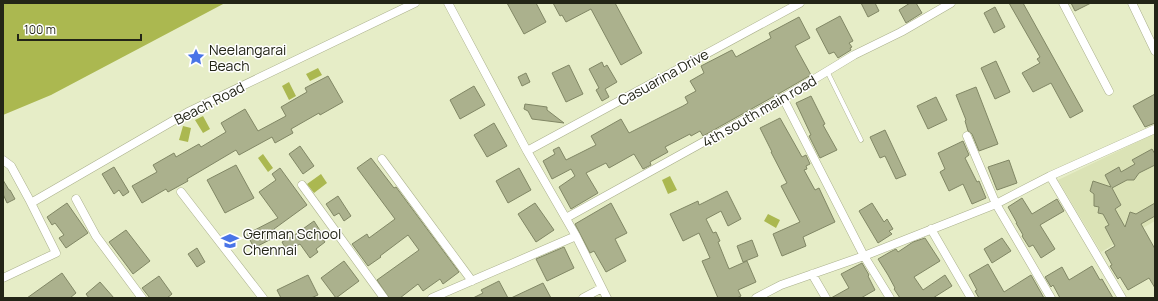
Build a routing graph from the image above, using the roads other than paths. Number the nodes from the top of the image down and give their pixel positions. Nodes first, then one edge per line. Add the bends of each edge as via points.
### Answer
1 (414, 3) edge
2 (448, 3) edge
3 (800, 3) edge
4 (951, 3) edge
5 (1063, 3) edge
6 (1132, 3) edge
7 (1155, 51) edge
8 (827, 71) junction
9 (1109, 91) dead end
10 (783, 98) junction
11 (1155, 129) edge
12 (967, 136) dead end
13 (861, 140) dead end
14 (527, 151) junction
15 (382, 159) dead end
16 (3, 160) edge
17 (1050, 176) junction
18 (302, 185) dead end
19 (181, 192) dead end
20 (76, 199) dead end
21 (30, 201) junction
22 (996, 204) junction
23 (566, 218) junction
24 (931, 229) junction
25 (576, 236) junction
26 (864, 256) junction
27 (812, 274) junction
28 (3, 278) edge
29 (472, 281) junction
30 (602, 288) junction
31 (450, 290) junction
32 (142, 298) edge
33 (263, 298) edge
34 (384, 298) edge
35 (432, 298) edge
36 (454, 298) edge
37 (583, 298) edge
38 (607, 298) edge
39 (756, 298) edge
40 (826, 298) edge
41 (890, 298) edge
42 (971, 298) edge
43 (1051, 298) edge
44 (1122, 298) edge

1 - 21 street, Beach Road via 195,108
2 - 14 street
3 - 14 street, Casuarina Drive
4 - 8 street, 4th south main road
5 - 9 street
6 - 7 street
8 - 10 street, 4th south main road
8 - 13 lane
10 - 23 street, 4th south main road
10 - 26 street
11 - 17 street
12 - 22 street
14 - 23 street
15 - 29 street
16 - 21 street via 11,166
17 - 22 street
17 - 44 street
18 - 34 street
19 - 33 street
20 - 32 street via 96,236
21 - 28 street via 56,253
22 - 24 street
22 - 43 street
23 - 25 street
24 - 26 street
24 - 42 street
25 - 29 street
25 - 30 street
26 - 27 street
26 - 41 street
27 - 39 street via 781,285
27 - 40 street
29 - 31 street
30 - 37 street
30 - 38 street
31 - 35 street
31 - 36 street

